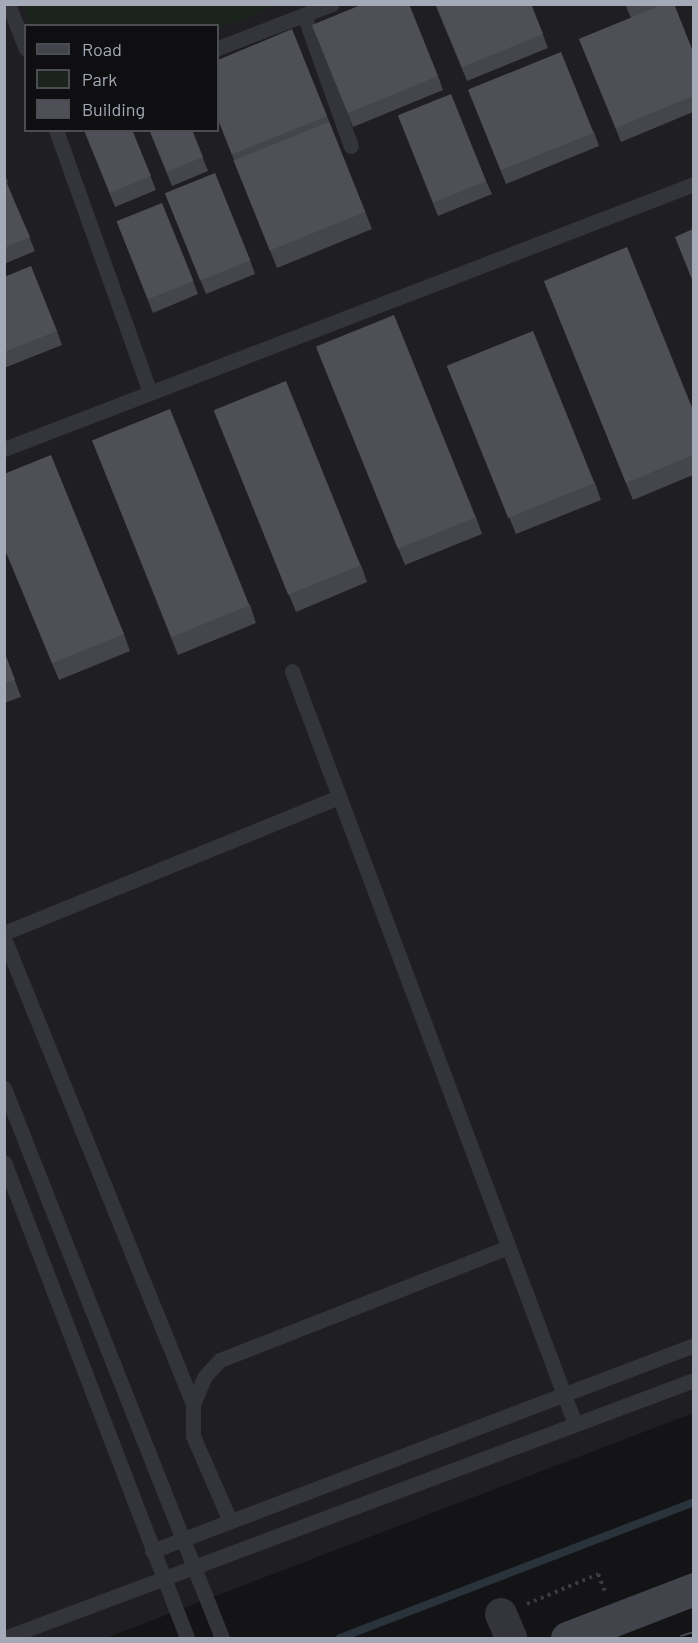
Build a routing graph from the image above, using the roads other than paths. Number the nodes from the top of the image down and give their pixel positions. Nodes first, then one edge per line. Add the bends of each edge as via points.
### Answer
1 (8, 4) edge
2 (332, 4) edge
3 (304, 15) junction
4 (24, 44) edge
5 (219, 48) edge
6 (57, 132) edge
7 (351, 146) dead end
8 (693, 184) edge
9 (150, 393) junction
10 (4, 449) edge
11 (292, 671) dead end
12 (339, 797) junction
13 (4, 933) edge
14 (4, 938) edge
15 (4, 1088) edge
16 (4, 1162) edge
17 (509, 1247) junction
18 (693, 1345) edge
19 (693, 1380) edge
20 (564, 1394) junction
21 (193, 1404) junction
22 (575, 1424) junction
23 (230, 1521) junction
24 (181, 1540) junction
25 (152, 1551) junction
26 (191, 1568) junction
27 (163, 1578) junction
28 (693, 1589) edge
29 (4, 1638) edge
30 (188, 1638) edge
31 (222, 1638) edge
32 (567, 1638) edge

1 - 4 lane
2 - 3 lane
3 - 5 lane
3 - 7 lane
6 - 9 lane
8 - 9 lane
9 - 10 lane
11 - 12 lane
12 - 13 lane
12 - 17 lane
14 - 21 lane
15 - 24 lane
16 - 25 lane
17 - 20 lane
17 - 21 lane via 220,1360 205,1376
18 - 20 lane
19 - 22 lane
20 - 22 lane
20 - 23 lane
21 - 23 lane via 193,1436
22 - 26 lane
23 - 24 lane
24 - 25 lane
24 - 26 lane
25 - 27 lane
26 - 27 lane
26 - 31 lane
27 - 29 lane
27 - 30 lane
28 - 32 main road

